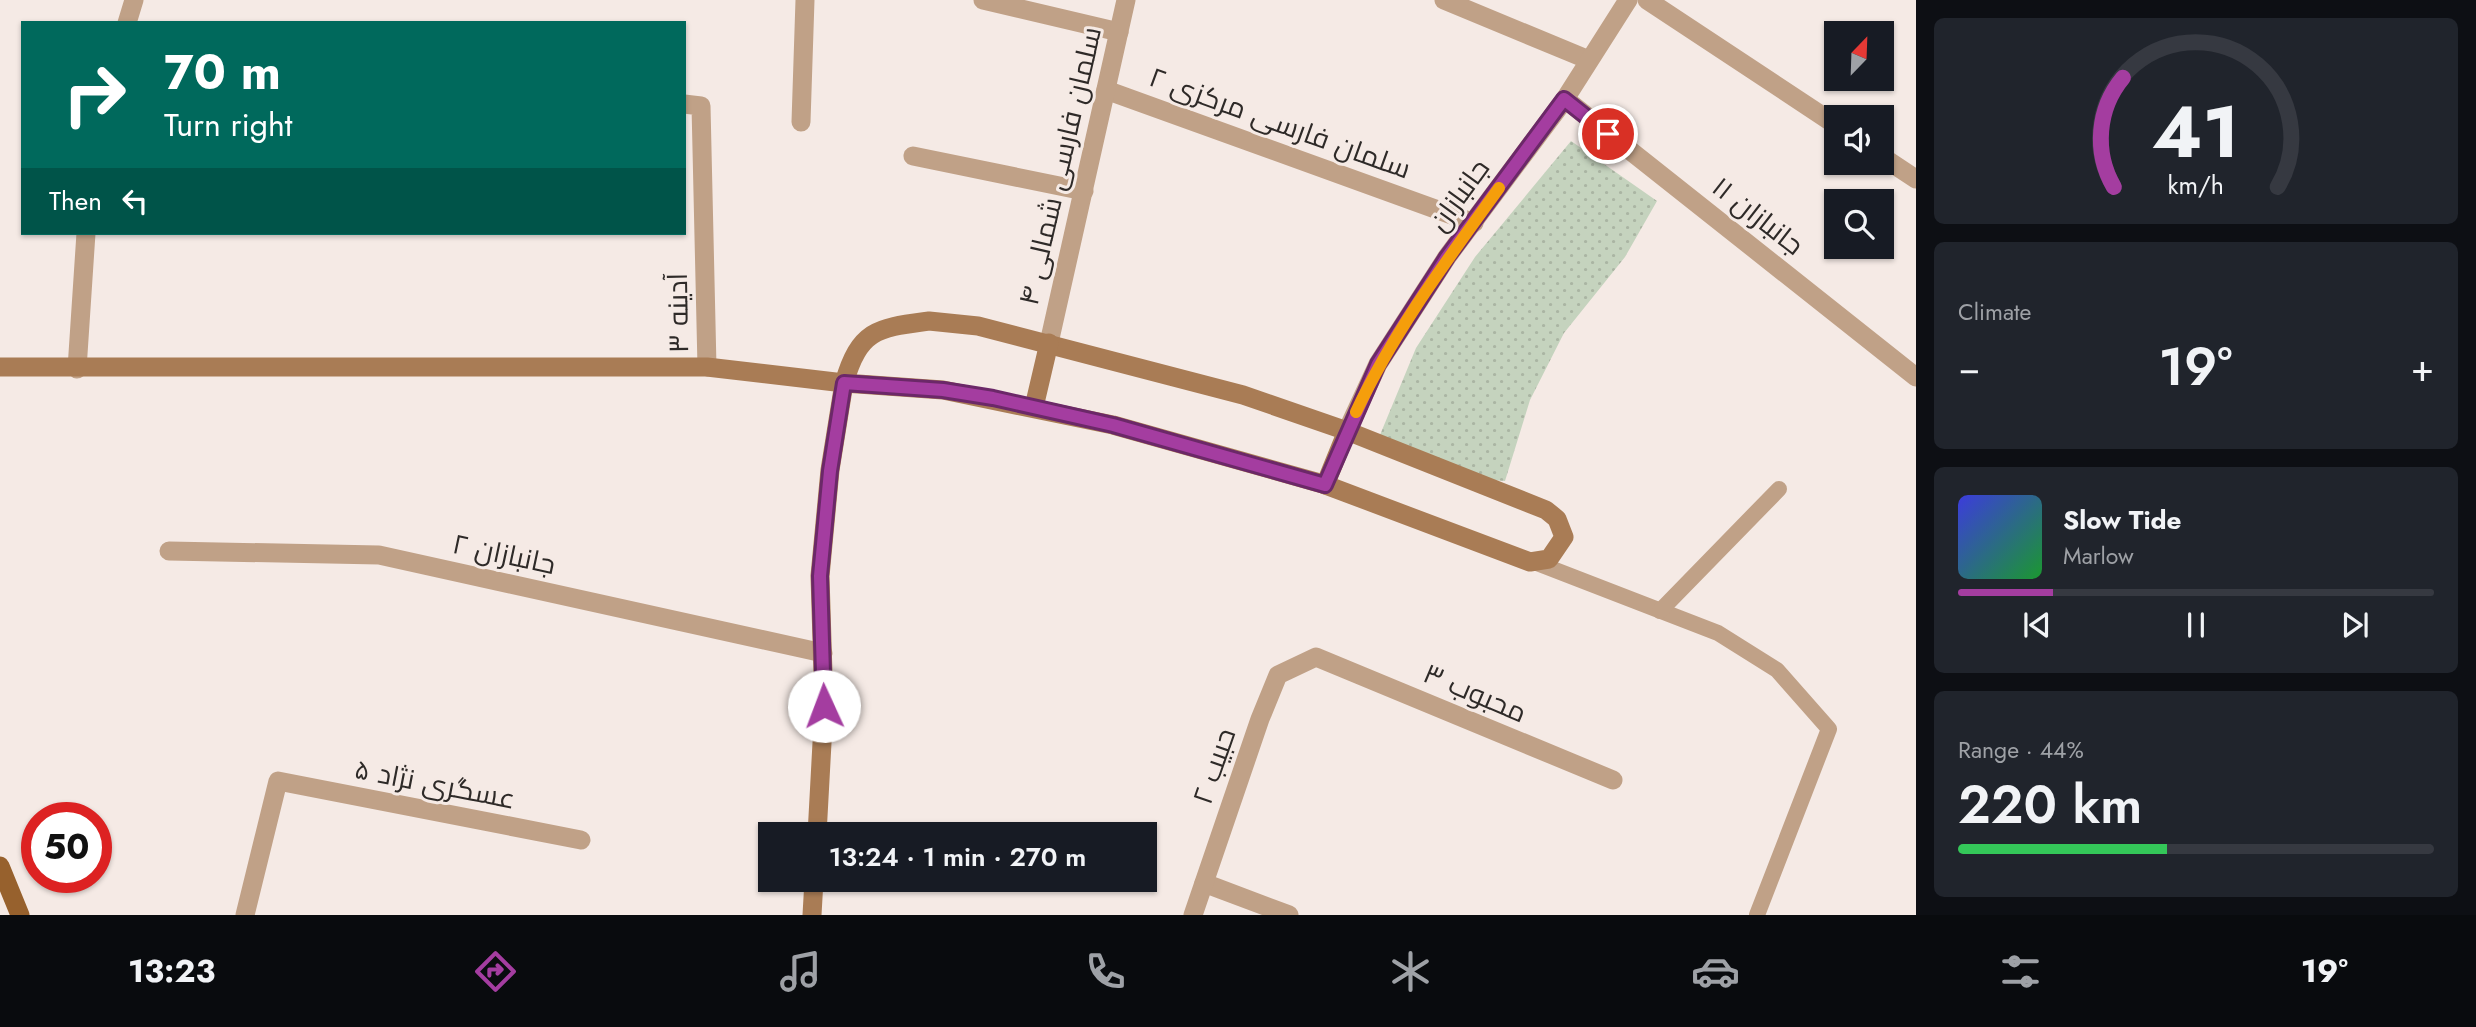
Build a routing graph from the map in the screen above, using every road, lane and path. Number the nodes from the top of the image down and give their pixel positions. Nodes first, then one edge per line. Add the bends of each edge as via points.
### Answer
1 (134, 0) edge
2 (805, 0) edge
3 (983, 0) edge
4 (1126, 0) edge
5 (1444, 0) edge
6 (1628, 0) edge
7 (1647, 0) edge
8 (128, 21) edge
9 (1119, 32) junction
10 (1589, 60) junction
11 (1107, 90) junction
12 (1564, 99) junction
13 (686, 104) edge
14 (1824, 117) edge
15 (801, 122) dead end
16 (913, 156) dead end
17 (1894, 165) edge
18 (1916, 179) edge
19 (1084, 191) junction
20 (1474, 223) junction
21 (86, 235) edge
22 (1049, 343) junction
23 (707, 367) junction
24 (0, 368) edge
25 (77, 369) junction
26 (1916, 377) edge
27 (844, 383) junction
28 (1034, 407) junction
29 (1347, 431) junction
30 (1325, 485) junction
31 (1779, 489) dead end
32 (169, 551) dead end
33 (1538, 563) junction
34 (1660, 611) junction
35 (822, 653) junction
36 (1316, 657) joint
37 (1612, 780) dead end
38 (818, 822) edge
39 (581, 840) dead end
40 (0, 866) edge
41 (1204, 883) junction
42 (813, 892) edge
43 (20, 915) edge
44 (245, 915) edge
45 (812, 915) edge
46 (1193, 915) edge
47 (1289, 915) edge
48 (1757, 915) edge

1 - 8 street
2 - 15 street
3 - 9 street
4 - 9 street, سلمان فارسی شمالی ۴
5 - 10 street
6 - 10 street, جانبازان
7 - 14 street
9 - 11 street, سلمان فارسی شمالی ۴
10 - 12 street, جانبازان
11 - 19 street, سلمان فارسی شمالی ۴
11 - 20 street, سلمان فارسی مرکزی ۲
12 - 20 street, جانبازان
12 - 26 street, جانبازان ۱۱
13 - 23 street, آدینه ۳ via 701,106
16 - 19 street
17 - 18 street
19 - 22 street, سلمان فارسی شمالی ۴
20 - 29 street, جانبازان via 1378,364
21 - 25 street
22 - 27 main road via 978,326 929,321 890,326 863,340 853,353
22 - 28 main road
22 - 29 main road via 1243,395
23 - 25 main road
23 - 27 main road
24 - 25 main road
27 - 28 main road via 943,390
27 - 35 main road via 820,576
28 - 30 main road
29 - 30 main road
29 - 33 main road via 1546,510 1557,519 1564,537 1555,553
30 - 33 main road
31 - 34 lane
32 - 35 street, جانبازان ۲ via 379,555
33 - 34 lane
34 - 48 lane via 1718,633 1777,670 1829,729
35 - 38 main road
36 - 37 street, محبوب ۳
36 - 41 street, حبیب ۲ via 1279,675
39 - 44 street, عسگری نژاد ۵ via 278,781
40 - 43 main road
41 - 46 street, حبیب ۲
41 - 47 street
42 - 45 main road

